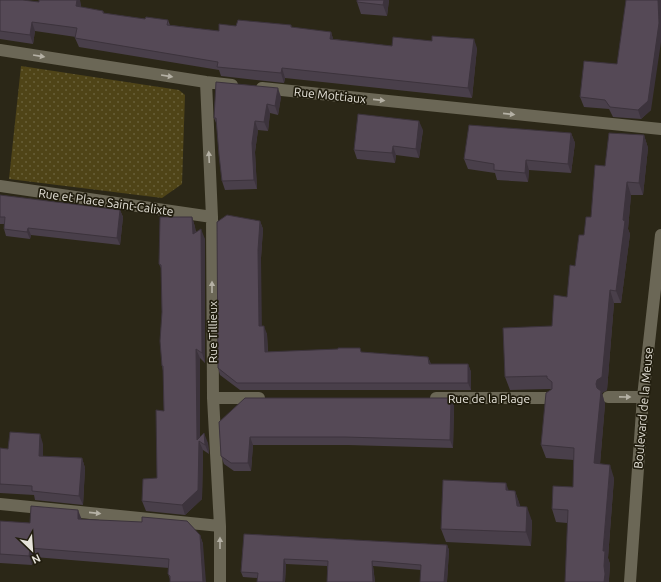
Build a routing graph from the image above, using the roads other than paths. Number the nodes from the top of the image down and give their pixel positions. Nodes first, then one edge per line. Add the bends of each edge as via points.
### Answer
1 (0, 50) edge
2 (206, 82) junction
3 (661, 129) edge
4 (0, 186) edge
5 (212, 217) junction
6 (661, 235) edge
7 (608, 397) dead end
8 (643, 397) junction
9 (213, 398) junction
10 (267, 398) edge
11 (424, 398) edge
12 (550, 398) edge
13 (0, 504) edge
14 (220, 526) junction
15 (220, 582) edge
16 (630, 582) edge

1 -> 2 street, Rue Mottiaux
2 -> 3 street, Rue Mottiaux
5 -> 2 street, Rue Tillieux
4 - 5 street, Rue et Place Saint-Calixte
9 -> 5 street, Rue Tillieux
6 - 8 street, Boulevard de la Meuse
7 -> 8 street
8 - 16 street, Boulevard de la Meuse
9 - 10 street
9 - 14 street, Rue Tillieux
11 - 12 street, Rue de la Plage
13 -> 14 street
15 -> 14 street, Rue Tillieux

